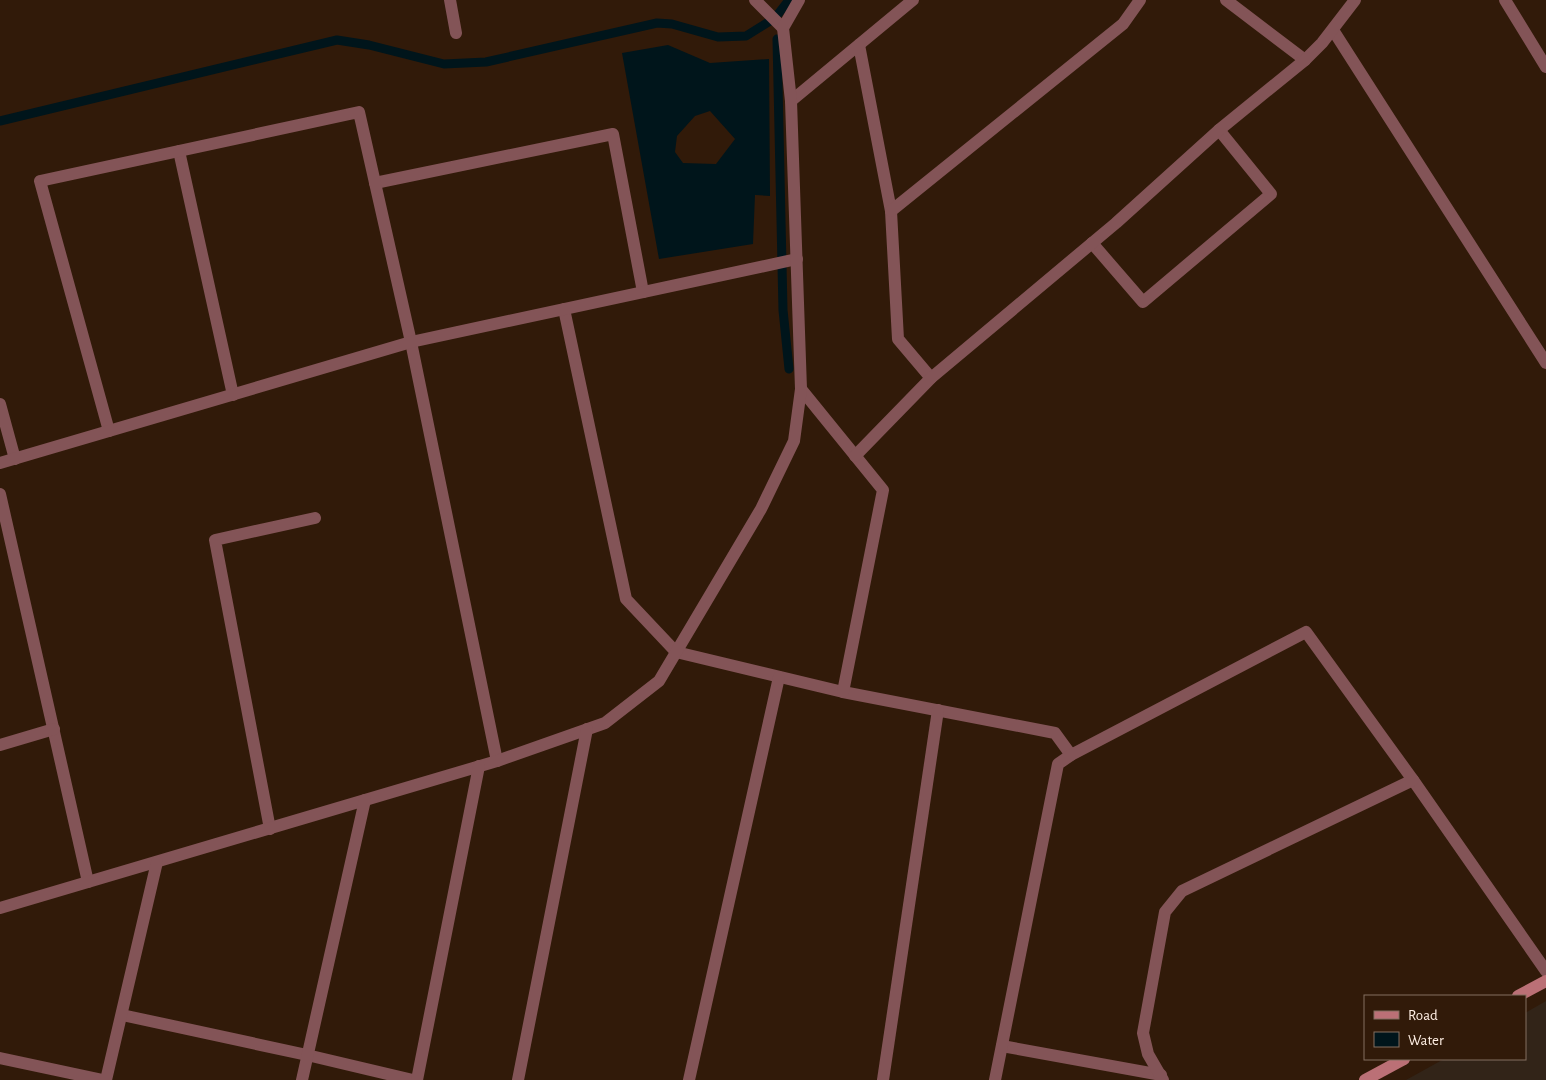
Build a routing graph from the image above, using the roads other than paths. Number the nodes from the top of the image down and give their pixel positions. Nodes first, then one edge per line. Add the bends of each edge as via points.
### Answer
1 (450, 0) edge
2 (755, 0) edge
3 (799, 0) edge
4 (913, 0) edge
5 (1140, 0) edge
6 (1226, 0) edge
7 (1356, 0) edge
8 (1505, 0) edge
9 (783, 28) junction
10 (1333, 30) junction
11 (456, 33) dead end
12 (859, 45) junction
13 (1305, 60) junction
14 (1546, 67) edge
15 (792, 101) junction
16 (1218, 130) junction
17 (179, 151) junction
18 (375, 183) junction
19 (891, 211) junction
20 (1092, 244) junction
21 (798, 259) junction
22 (643, 292) junction
23 (564, 310) junction
24 (411, 342) junction
25 (1546, 363) edge
26 (931, 378) junction
27 (801, 389) junction
28 (233, 395) junction
29 (0, 404) edge
30 (109, 431) junction
31 (855, 456) junction
32 (15, 459) junction
33 (0, 463) edge
34 (0, 494) edge
35 (316, 518) dead end
36 (676, 652) junction
37 (779, 677) junction
38 (843, 692) junction
39 (938, 710) junction
40 (54, 729) junction
41 (587, 729) junction
42 (0, 744) edge
43 (1070, 755) junction
44 (497, 762) junction
45 (479, 766) junction
46 (1413, 780) junction
47 (365, 800) junction
48 (270, 829) junction
49 (157, 862) junction
50 (88, 882) junction
51 (0, 908) edge
52 (1546, 971) edge
53 (1546, 981) edge
54 (1520, 995) edge
55 (122, 1015) junction
56 (1002, 1046) junction
57 (307, 1055) junction
58 (0, 1058) edge
59 (1402, 1060) edge
60 (1162, 1078) edge
61 (104, 1080) edge
62 (302, 1080) edge
63 (415, 1080) edge
64 (518, 1080) edge
65 (689, 1080) edge
66 (883, 1080) edge
67 (995, 1080) edge
68 (1365, 1080) edge

1 - 11 street
2 - 9 street
3 - 9 street
4 - 12 street
5 - 19 street via 1123,24
6 - 13 street
7 - 10 street
8 - 14 street
9 - 15 street
10 - 13 street
10 - 25 street
12 - 15 street
12 - 19 street
13 - 16 street
15 - 21 street
16 - 20 street
16 - 20 street via 1271,194 1143,302
17 - 18 street via 359,112
17 - 28 street
17 - 30 street via 40,181
18 - 22 street via 613,134
18 - 24 street
19 - 26 street via 898,339
20 - 26 street
21 - 22 street
21 - 27 street
22 - 23 street
23 - 24 street
23 - 36 street via 626,599
24 - 28 street
24 - 44 street
26 - 31 street
27 - 31 street
27 - 36 street via 794,441 761,508
28 - 30 street
29 - 32 street
30 - 32 street
31 - 38 street via 883,490
32 - 33 street
34 - 40 street
35 - 48 street via 215,540
36 - 37 street
36 - 41 street via 659,681 605,723
37 - 38 street
37 - 65 street
38 - 39 street
39 - 43 street via 1055,733
39 - 66 street
40 - 42 street
40 - 50 street
41 - 44 street
41 - 64 street
43 - 46 street via 1306,632
43 - 56 street via 1058,764
44 - 45 street
45 - 47 street
45 - 63 street
46 - 52 street
46 - 60 street via 1182,892 1170,905 1165,912 1143,1032 1148,1054
47 - 48 street
47 - 57 street
48 - 49 street
49 - 50 street
49 - 55 street
50 - 51 street
53 - 54 street
55 - 57 street
55 - 61 street
56 - 60 street
56 - 67 street
57 - 62 street
57 - 63 street
58 - 61 street
59 - 68 street

